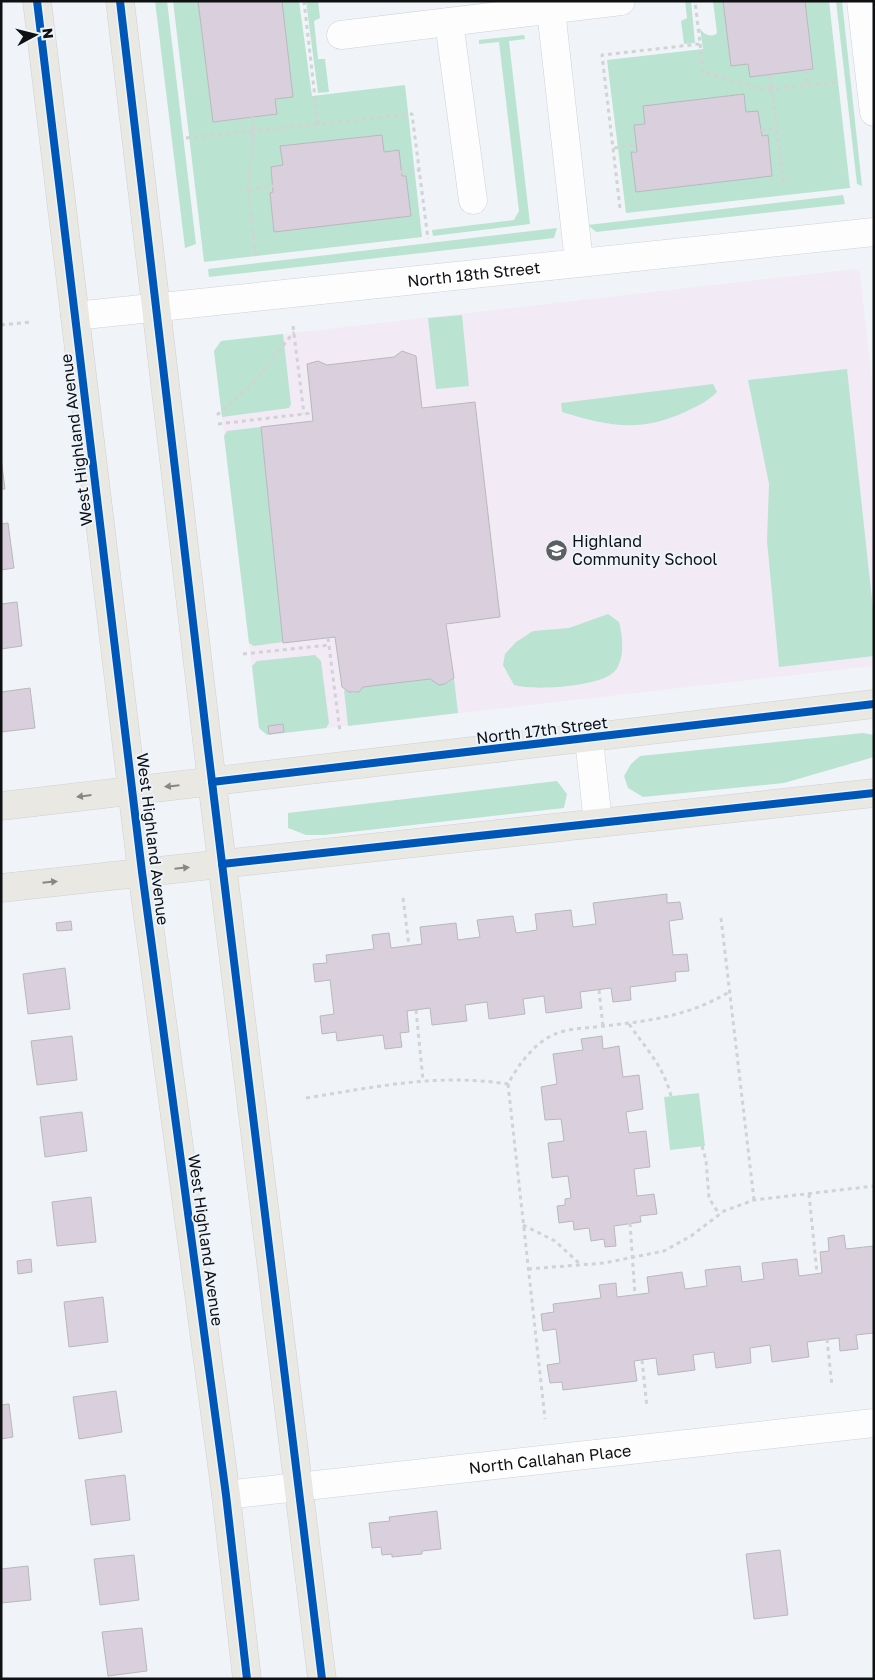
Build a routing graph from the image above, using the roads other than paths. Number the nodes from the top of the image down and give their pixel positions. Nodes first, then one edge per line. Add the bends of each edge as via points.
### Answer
1 (37, 1) edge
2 (120, 1) edge
3 (621, 1) edge
4 (861, 1) edge
5 (551, 10) junction
6 (449, 22) junction
7 (341, 35) dead end
8 (874, 112) edge
9 (473, 200) dead end
10 (874, 232) edge
11 (579, 262) junction
12 (155, 306) junction
13 (75, 316) junction
14 (874, 704) edge
15 (589, 739) junction
16 (212, 782) junction
17 (132, 791) junction
18 (874, 793) edge
19 (1, 806) edge
20 (598, 822) junction
21 (222, 864) junction
22 (142, 872) junction
23 (1, 888) edge
24 (874, 1423) edge
25 (299, 1486) junction
26 (226, 1495) junction
27 (247, 1679) edge
28 (322, 1679) edge

1 - 13 main road, West Highland Avenue
2 - 12 main road
3 - 5 street
4 - 8 street
5 - 6 street
5 - 11 street
6 - 7 street
6 - 9 street
10 - 11 street, North 18th Street
11 - 12 street, North 18th Street
12 - 13 street, North 18th Street
12 - 16 main road
13 - 17 main road, West Highland Avenue
14 - 15 main road, North 17th Street
15 - 16 main road, North 17th Street
15 - 20 street
16 -> 17 main road, North 17th Street
16 - 21 main road
17 -> 19 main road, North 17th Street
17 - 22 main road, West Highland Avenue
18 - 20 main road
20 - 21 main road
22 -> 21 main road
21 - 25 main road
23 -> 22 main road
22 - 26 main road, West Highland Avenue
24 - 25 street, North Callahan Place
25 - 26 street, North Callahan Place
25 - 28 main road
26 - 27 main road, West Highland Avenue

